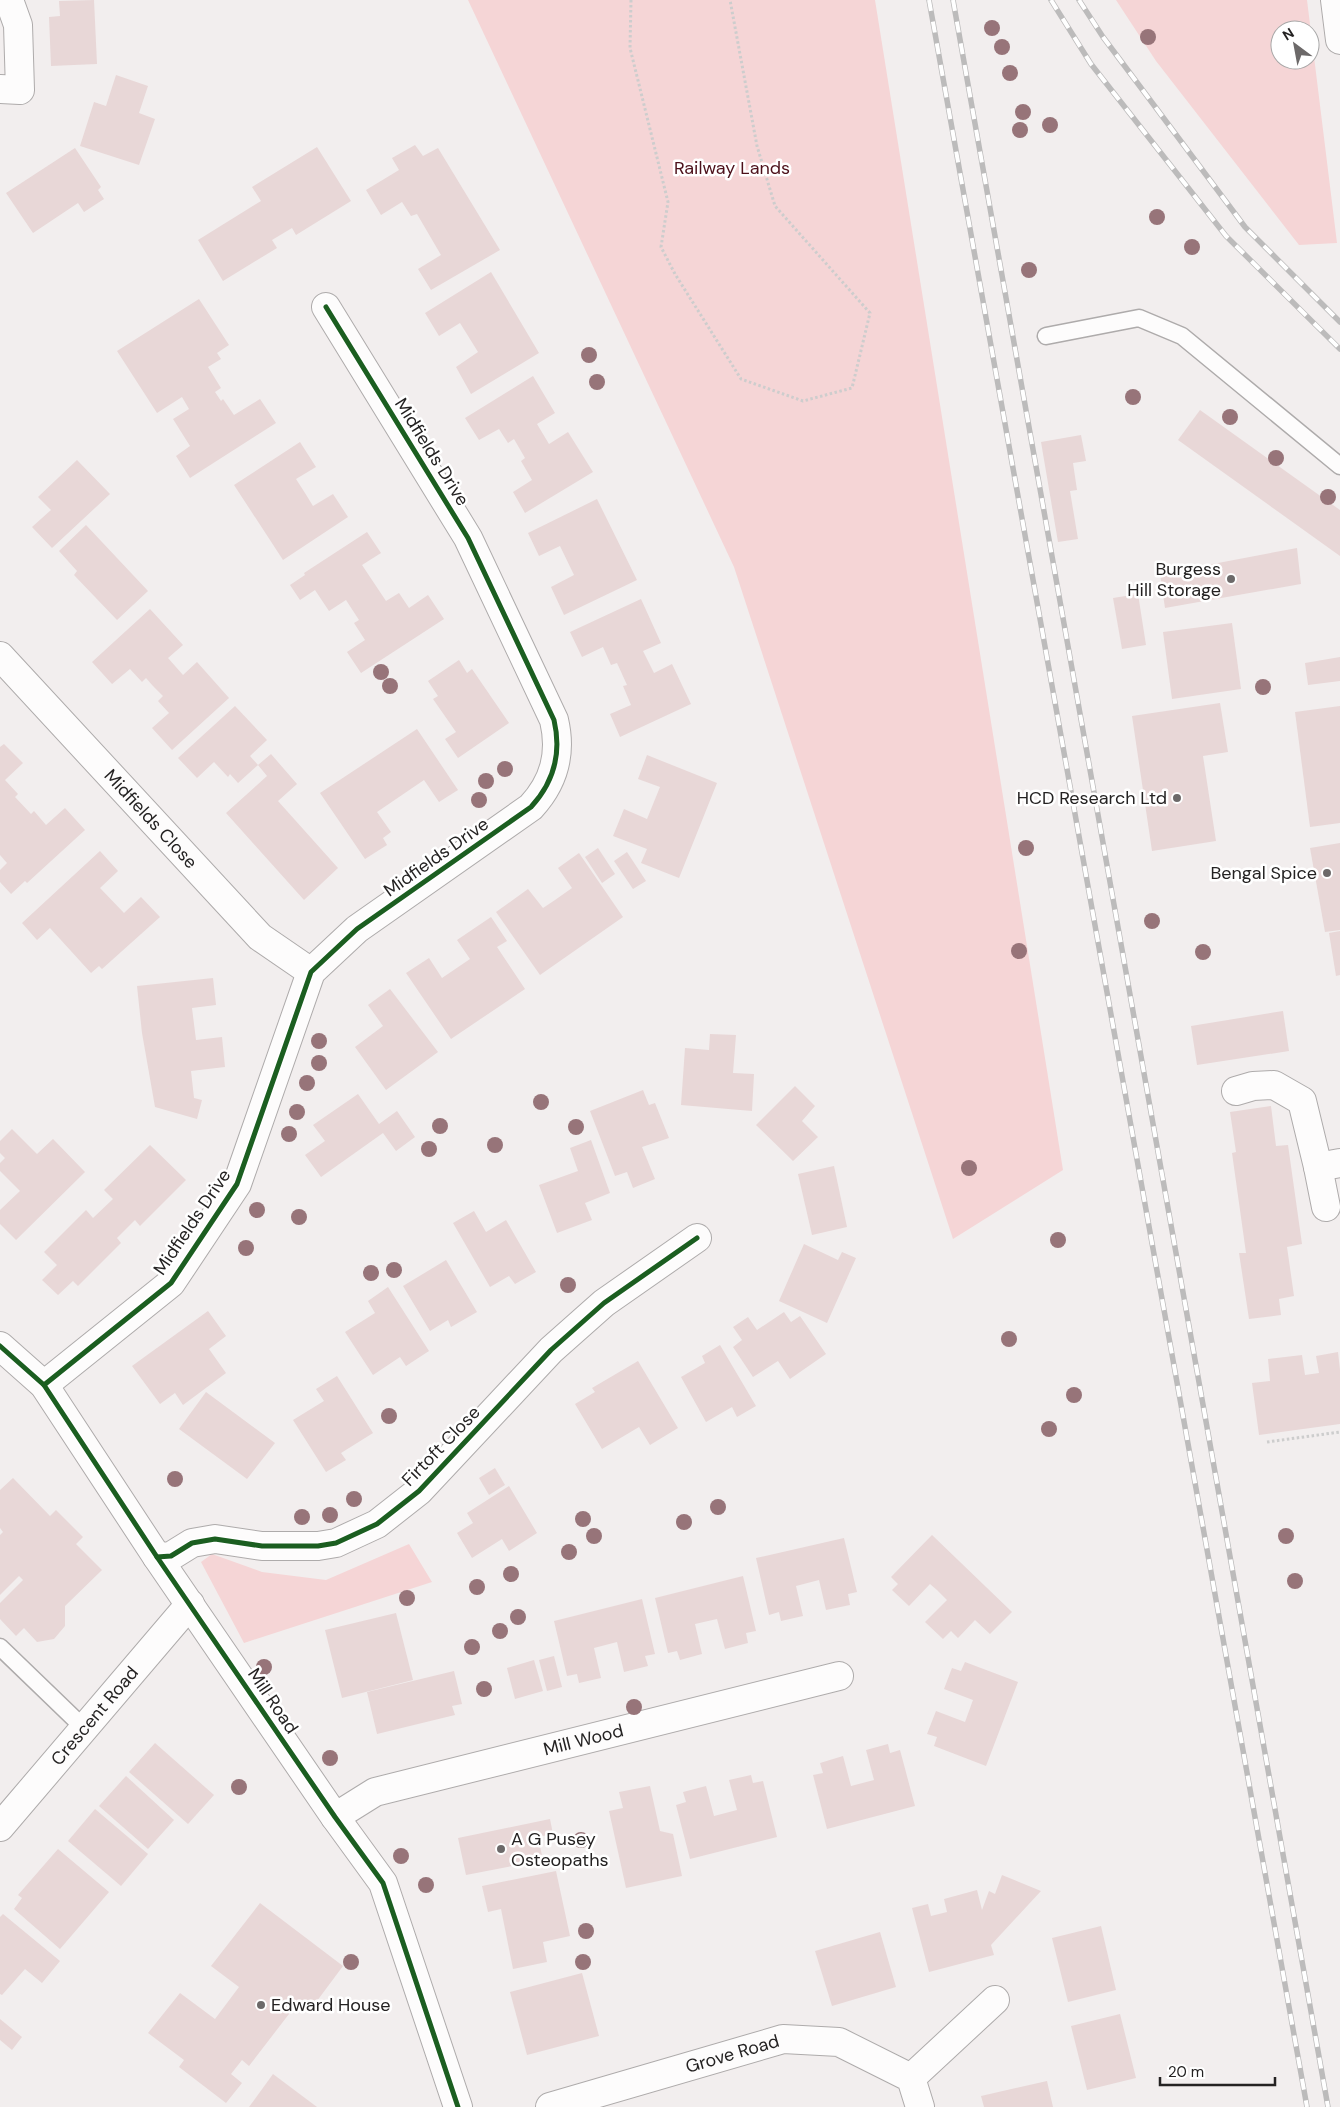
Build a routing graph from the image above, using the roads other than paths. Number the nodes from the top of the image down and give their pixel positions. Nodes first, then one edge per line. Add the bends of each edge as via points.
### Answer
1 (9, 0) edge
2 (1335, 0) edge
3 (1340, 40) edge
4 (0, 90) edge
5 (326, 306) dead end
6 (1046, 336) dead end
7 (1340, 466) edge
8 (0, 656) edge
9 (311, 972) junction
10 (1236, 1092) dead end
11 (1329, 1165) edge
12 (1326, 1207) dead end
13 (697, 1238) dead end
14 (0, 1346) edge
15 (44, 1385) junction
16 (157, 1557) junction
17 (190, 1604) junction
18 (0, 1648) edge
19 (839, 1676) dead end
20 (84, 1728) junction
21 (335, 1817) junction
22 (0, 1828) edge
23 (995, 2000) dead end
24 (911, 2078) junction
25 (458, 2107) edge
26 (550, 2107) edge
27 (920, 2107) edge

1 - 4 street via 18,25 20,90
2 - 3 street
5 - 9 street, Midfields Drive via 468,538 549,707 558,743 555,769 531,807 357,929
6 - 7 lane via 1139,318 1182,336
8 - 9 street, Midfields Close via 260,937
9 - 15 street, Midfields Drive via 237,1184 171,1283
10 - 11 street via 1253,1086 1274,1085 1302,1101
11 - 12 street
13 - 16 street, Firtoft Close via 597,1309 551,1350 419,1491 377,1524 336,1543 318,1546 262,1546 215,1539 192,1543 171,1556
14 - 15 street, Mill Road
15 - 16 street, Mill Road
16 - 17 street, Mill Road
17 - 20 street, Crescent Road
17 - 21 street, Mill Road
18 - 20 lane
19 - 21 street, Mill Wood via 375,1792
20 - 22 street, Crescent Road
21 - 25 street, Mill Road via 383,1883
23 - 24 street
24 - 26 street, Grove Road via 839,2042 783,2039
24 - 27 street

